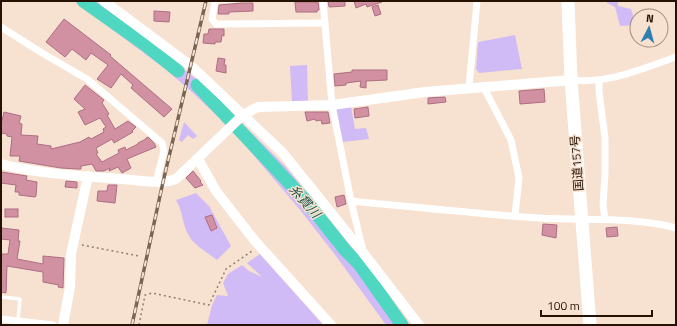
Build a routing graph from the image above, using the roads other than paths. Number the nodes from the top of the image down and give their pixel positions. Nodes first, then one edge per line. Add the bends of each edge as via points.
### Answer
1 (104, 1) edge
2 (215, 1) edge
3 (234, 1) edge
4 (323, 1) edge
5 (477, 1) edge
6 (568, 1) edge
7 (325, 23) junction
8 (1, 27) edge
9 (676, 57) edge
10 (571, 80) junction
11 (599, 80) junction
12 (484, 86) junction
13 (468, 87) junction
14 (332, 105) junction
15 (242, 118) junction
16 (198, 160) junction
17 (1, 164) edge
18 (88, 176) junction
19 (156, 182) junction
20 (351, 201) junction
21 (515, 216) junction
22 (581, 219) junction
23 (605, 219) junction
24 (676, 228) edge
25 (364, 254) junction
26 (1, 297) edge
27 (1, 319) edge
28 (18, 321) junction
29 (53, 325) edge
30 (63, 325) edge
31 (331, 325) edge
32 (419, 325) edge
33 (590, 325) edge

1 - 15 street via 191,66
2 - 3 lane
2 - 7 street via 212,19 216,24
4 - 7 street
5 - 13 street
6 - 10 highway, 国道157号
7 - 14 street
8 - 19 street via 87,79 162,143 164,151
9 - 11 street via 629,74
10 - 11 street
10 - 12 street
10 - 22 highway, 国道157号
11 - 23 street via 605,138
12 - 13 street
12 - 21 street via 511,140 519,178
13 - 14 street
14 - 15 street via 258,107
14 - 20 street
15 - 16 street
15 - 25 street via 282,152
16 - 19 street via 176,179
16 - 31 street via 216,191 259,246
17 - 18 street
18 - 19 street
18 - 30 street via 71,254 70,287
20 - 21 street
20 - 25 street
21 - 22 street
22 - 23 street
22 - 33 highway, 国道157号
23 - 24 street
25 - 32 street
26 - 28 lane via 20,299
27 - 28 street
28 - 29 street

